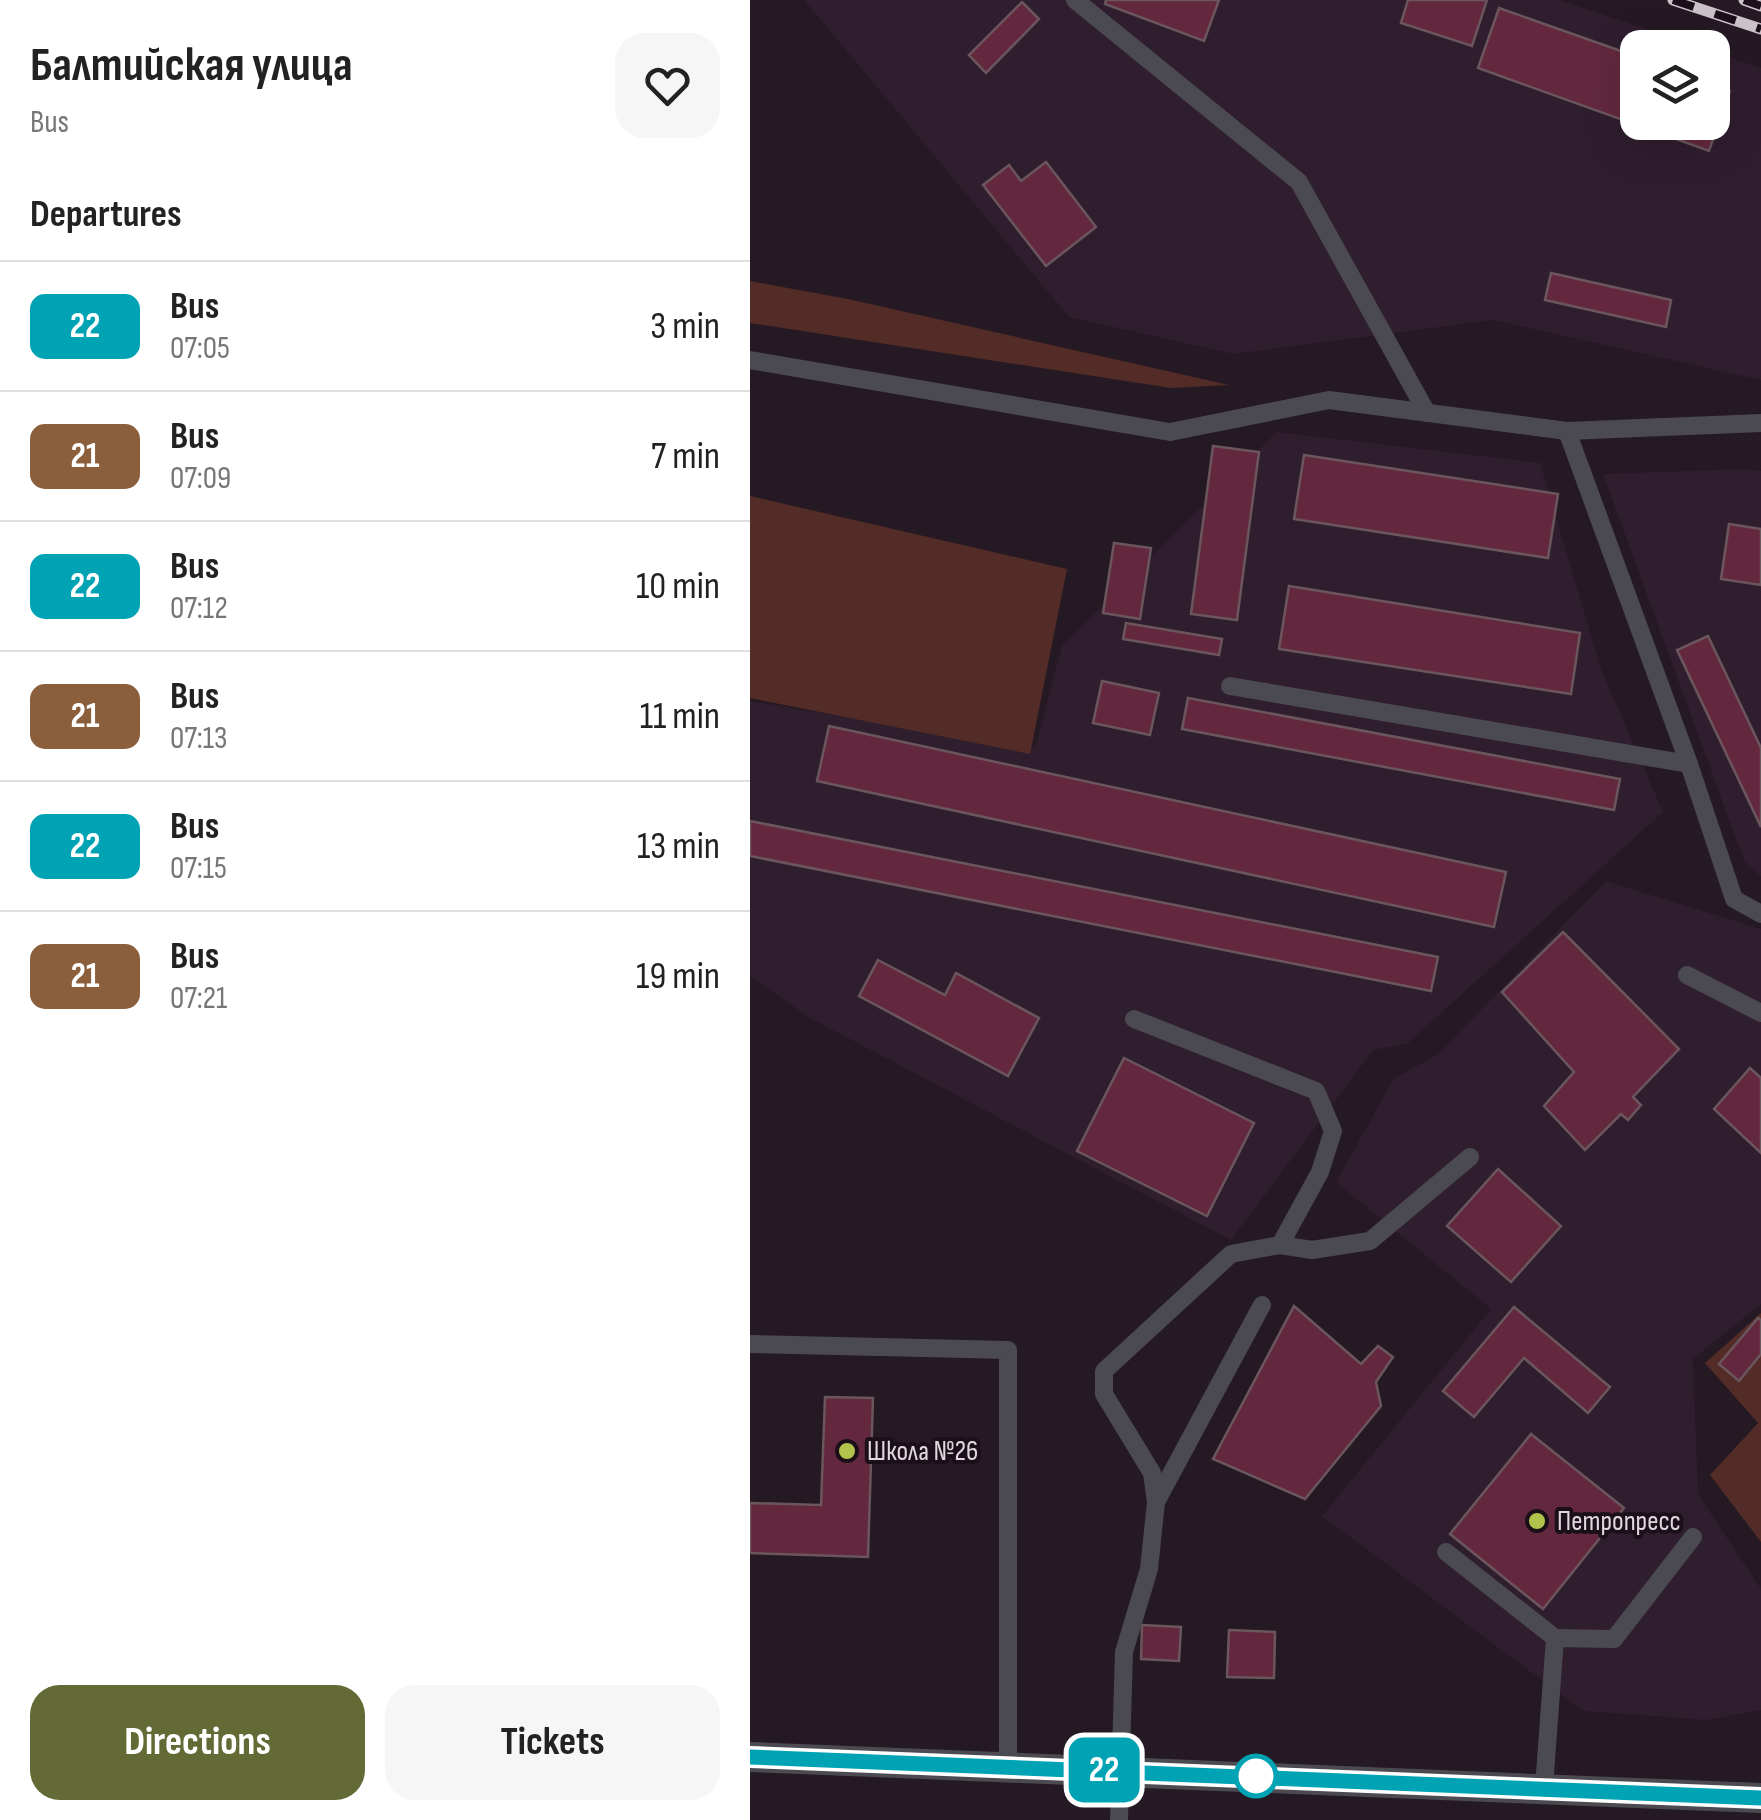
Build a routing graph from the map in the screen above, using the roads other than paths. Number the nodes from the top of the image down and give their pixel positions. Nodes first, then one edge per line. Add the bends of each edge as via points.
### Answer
1 (1076, 0) edge
2 (750, 360) edge
3 (1426, 413) junction
4 (1761, 423) edge
5 (1566, 431) junction
6 (1230, 686) dead end
7 (1689, 764) junction
8 (1761, 914) edge
9 (1687, 975) dead end
10 (1761, 1013) edge
11 (1134, 1018) dead end
12 (1470, 1157) dead end
13 (1280, 1245) junction
14 (1262, 1305) dead end
15 (750, 1344) edge
16 (1156, 1502) junction
17 (1693, 1538) dead end
18 (1446, 1552) dead end
19 (1555, 1638) junction
20 (750, 1758) edge
21 (1008, 1768) junction
22 (1120, 1771) junction
23 (1544, 1787) junction
24 (1761, 1798) edge
25 (1118, 1820) edge

1 - 3 lane via 1299,182
2 - 3 lane via 1170,432 1329,400
3 - 5 lane
4 - 5 lane
5 - 7 lane
6 - 7 lane
7 - 8 lane via 1734,899
9 - 10 lane
11 - 13 lane via 1316,1091 1333,1131 1320,1172
12 - 13 lane via 1370,1241 1312,1250
13 - 16 lane via 1230,1254 1104,1372 1104,1394 1152,1473
14 - 16 lane
15 - 21 lane via 1008,1350
16 - 22 lane via 1149,1569 1124,1652
17 - 19 lane via 1614,1639
18 - 19 lane
19 - 23 lane
20 - 21 street
21 - 22 street
22 - 23 street
22 - 25 lane
23 - 24 street

